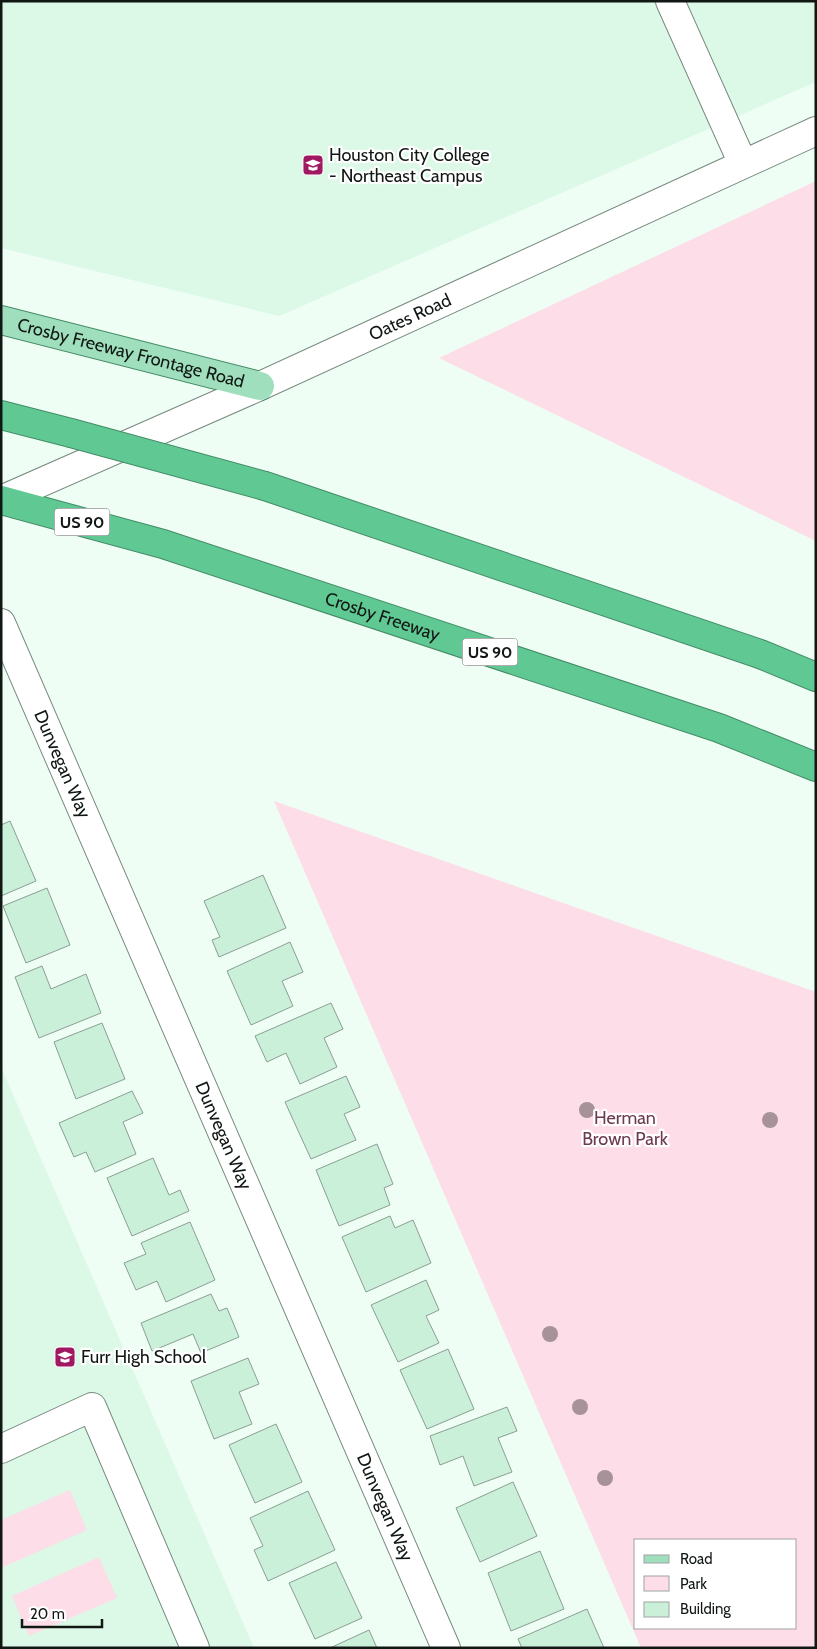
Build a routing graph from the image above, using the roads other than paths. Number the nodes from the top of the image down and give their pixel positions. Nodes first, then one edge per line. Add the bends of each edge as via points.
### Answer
1 (670, 1) edge
2 (816, 131) edge
3 (743, 164) junction
4 (1, 320) edge
5 (260, 386) junction
6 (1, 414) edge
7 (1, 500) edge
8 (1, 623) edge
9 (816, 677) edge
10 (816, 767) edge
11 (1, 1449) edge
12 (195, 1648) edge
13 (446, 1648) edge

1 - 3 street
2 - 3 street, Oates Road
3 - 5 street, Oates Road
4 - 5 main road, Crosby Freeway Frontage Road
5 - 7 street, Oates Road
6 - 9 highway, bridge via 264,486 760,654
7 - 10 highway, Crosby Freeway / US 90 via 163,544 719,728
8 - 13 street, Dunvegan Way
11 - 12 street via 92,1407

